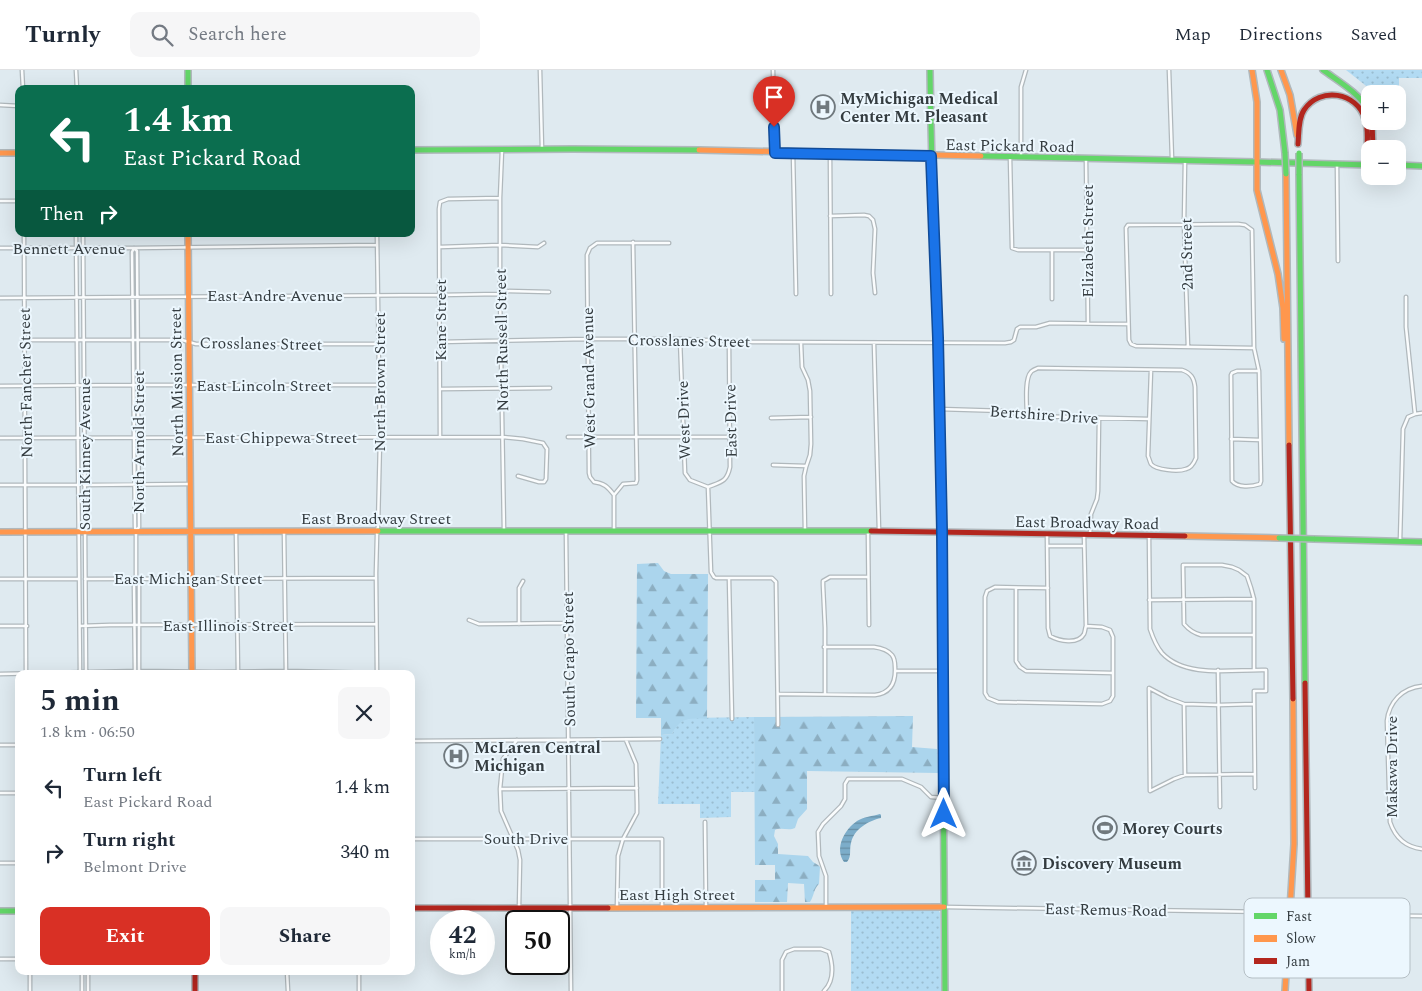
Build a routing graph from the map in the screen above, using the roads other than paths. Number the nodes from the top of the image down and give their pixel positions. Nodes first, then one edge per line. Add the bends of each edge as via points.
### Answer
1 (22, 70) edge
2 (76, 70) edge
3 (188, 70) edge
4 (540, 70) edge
5 (773, 70) edge
6 (930, 70) edge
7 (1026, 70) edge
8 (1169, 70) edge
9 (1252, 70) edge
10 (1267, 70) edge
11 (1281, 70) edge
12 (1323, 70) edge
13 (23, 85) edge
14 (77, 85) edge
15 (188, 85) edge
16 (1361, 99) edge
17 (0, 106) edge
18 (15, 106) edge
19 (1366, 140) edge
20 (1298, 144) junction
21 (502, 149) junction
22 (542, 149) junction
23 (415, 150) edge
24 (0, 153) edge
25 (15, 153) edge
26 (775, 153) junction
27 (793, 153) junction
28 (830, 153) junction
29 (931, 156) junction
30 (1010, 157) junction
31 (1021, 158) junction
32 (1086, 160) junction
33 (1172, 161) junction
34 (1185, 161) junction
35 (1257, 162) junction
36 (1337, 164) junction
37 (1361, 165) edge
38 (1406, 165) edge
39 (1422, 166) edge
40 (500, 198) junction
41 (0, 201) edge
42 (15, 201) edge
43 (830, 216) junction
44 (1184, 223) junction
45 (24, 237) edge
46 (76, 237) edge
47 (83, 237) edge
48 (188, 237) edge
49 (377, 237) edge
50 (544, 242) dead end
51 (633, 242) junction
52 (669, 243) dead end
53 (377, 245) junction
54 (500, 245) junction
55 (440, 246) junction
56 (24, 247) junction
57 (188, 247) junction
58 (0, 248) edge
59 (76, 248) junction
60 (83, 248) junction
61 (134, 248) junction
62 (1052, 250) junction
63 (1087, 250) junction
64 (1338, 261) dead end
65 (549, 292) dead end
66 (876, 293) dead end
67 (500, 294) junction
68 (796, 294) dead end
69 (831, 294) dead end
70 (378, 295) junction
71 (440, 295) junction
72 (188, 296) junction
73 (77, 297) junction
74 (83, 297) junction
75 (133, 297) junction
76 (138, 297) junction
77 (1406, 297) dead end
78 (0, 298) edge
79 (24, 298) junction
80 (1052, 299) dead end
81 (1088, 323) junction
82 (1129, 324) junction
83 (587, 338) junction
84 (635, 339) junction
85 (680, 339) junction
86 (24, 340) junction
87 (77, 340) junction
88 (83, 340) junction
89 (136, 340) junction
90 (501, 341) junction
91 (729, 341) junction
92 (189, 342) junction
93 (440, 342) junction
94 (801, 342) junction
95 (874, 343) junction
96 (938, 343) junction
97 (378, 344) junction
98 (1188, 347) junction
99 (1254, 348) junction
100 (1288, 359) junction
101 (1151, 370) junction
102 (1259, 371) junction
103 (189, 384) junction
104 (378, 384) junction
105 (77, 385) junction
106 (83, 385) junction
107 (133, 385) junction
108 (138, 385) junction
109 (0, 386) edge
110 (25, 386) junction
111 (502, 388) junction
112 (550, 388) dead end
113 (441, 389) junction
114 (939, 409) junction
115 (1422, 413) edge
116 (1415, 414) junction
117 (1027, 416) junction
118 (811, 417) junction
119 (771, 418) dead end
120 (1099, 418) junction
121 (1150, 419) junction
122 (380, 436) junction
123 (636, 436) junction
124 (78, 437) junction
125 (84, 437) junction
126 (134, 437) junction
127 (138, 437) junction
128 (189, 437) junction
129 (440, 437) junction
130 (503, 437) junction
131 (568, 437) dead end
132 (589, 437) junction
133 (683, 437) junction
134 (730, 437) junction
135 (0, 438) edge
136 (26, 438) junction
137 (1232, 439) junction
138 (1260, 440) junction
139 (773, 465) dead end
140 (806, 466) junction
141 (518, 476) dead end
142 (134, 484) junction
143 (139, 484) junction
144 (190, 484) junction
145 (0, 485) edge
146 (26, 485) junction
147 (79, 485) junction
148 (84, 485) junction
149 (708, 487) junction
150 (614, 495) junction
151 (566, 530) junction
152 (614, 530) junction
153 (710, 530) junction
154 (136, 531) junction
155 (190, 531) junction
156 (236, 531) junction
157 (284, 531) junction
158 (377, 531) junction
159 (504, 531) junction
160 (752, 531) joint
161 (805, 531) junction
162 (868, 531) junction
163 (879, 531) junction
164 (942, 531) junction
165 (0, 532) edge
166 (26, 532) junction
167 (82, 532) junction
168 (1047, 533) junction
169 (1084, 534) junction
170 (1090, 534) junction
171 (1149, 536) junction
172 (1400, 541) junction
173 (1422, 542) edge
174 (1047, 546) junction
175 (1084, 546) junction
176 (868, 577) junction
177 (136, 578) junction
178 (191, 578) junction
179 (237, 578) junction
180 (284, 578) junction
181 (376, 578) junction
182 (729, 578) junction
183 (0, 579) edge
184 (26, 579) junction
185 (79, 579) junction
186 (85, 579) junction
187 (523, 581) dead end
188 (1016, 588) junction
189 (1048, 588) junction
190 (1254, 599) junction
191 (1149, 600) junction
192 (1183, 600) junction
193 (469, 620) dead end
194 (238, 624) junction
195 (285, 624) junction
196 (376, 624) junction
197 (519, 624) junction
198 (567, 624) junction
199 (137, 625) junction
200 (191, 625) junction
201 (869, 625) dead end
202 (0, 626) edge
203 (27, 626) junction
204 (80, 626) junction
205 (85, 626) junction
206 (1086, 626) junction
207 (1253, 634) junction
208 (824, 647) junction
209 (1254, 669) junction
210 (26, 670) edge
211 (80, 670) edge
212 (86, 670) edge
213 (135, 670) edge
214 (139, 670) edge
215 (192, 670) edge
216 (238, 670) edge
217 (286, 670) edge
218 (377, 670) edge
219 (1218, 670) junction
220 (895, 671) junction
221 (942, 671) junction
222 (1113, 673) junction
223 (0, 674) edge
224 (15, 674) edge
225 (1422, 686) edge
226 (778, 694) junction
227 (824, 694) junction
228 (1184, 704) junction
229 (1254, 704) junction
230 (1219, 705) junction
231 (732, 719) dead end
232 (778, 726) dead end
233 (660, 739) dead end
234 (518, 740) junction
235 (569, 740) junction
236 (626, 740) junction
237 (415, 741) edge
238 (0, 745) edge
239 (15, 745) edge
240 (1219, 774) junction
241 (1254, 774) junction
242 (1185, 776) junction
243 (636, 788) junction
244 (1255, 788) dead end
245 (500, 789) junction
246 (569, 789) junction
247 (0, 793) edge
248 (15, 793) edge
249 (944, 798) junction
250 (1220, 806) dead end
251 (705, 822) dead end
252 (570, 838) junction
253 (415, 839) edge
254 (513, 839) junction
255 (623, 839) junction
256 (1422, 849) edge
257 (0, 863) edge
258 (15, 863) edge
259 (1291, 898) edge
260 (1308, 898) edge
261 (826, 906) junction
262 (571, 907) junction
263 (617, 907) junction
264 (662, 907) junction
265 (706, 907) junction
266 (944, 907) junction
267 (415, 908) edge
268 (519, 908) junction
269 (0, 912) edge
270 (15, 912) edge
271 (1244, 912) edge
272 (0, 959) edge
273 (15, 959) edge
274 (30, 975) edge
275 (82, 975) edge
276 (88, 975) edge
277 (194, 975) edge
278 (287, 975) edge
279 (360, 975) edge
280 (1286, 978) edge
281 (1309, 978) edge
282 (30, 991) edge
283 (82, 991) edge
284 (88, 991) edge
285 (195, 991) edge
286 (288, 991) edge
287 (359, 991) edge
288 (571, 991) edge
289 (782, 991) edge
290 (824, 991) edge
291 (944, 991) edge
292 (1285, 991) edge
293 (1309, 991) edge

1 - 13 street
2 - 14 street
3 - 15 main road
4 - 22 street
5 - 26 street
6 - 29 main road
7 - 31 street via 1021,87
8 - 33 street
9 - 35 main road via 1258,102
10 - 100 main road, bridge via 1280,110 1285,153
11 - 20 main road via 1293,110
12 - 16 main road
17 - 18 street
19 - 20 main road via 1365,118 1360,107 1349,98 1328,94 1314,99 1305,108 1300,119
20 - 260 main road, bridge
21 - 22 main road, East Pickard Road
21 - 23 main road, East Pickard Road
21 - 40 street, North Russell Street
22 - 26 main road, East Pickard Road
24 - 25 main road
26 - 27 main road, East Pickard Road
27 - 28 main road, East Pickard Road
27 - 68 street
28 - 29 main road, East Pickard Road
28 - 43 street
29 - 30 main road, East Pickard Road
29 - 96 main road
30 - 31 main road, East Pickard Road
30 - 62 street via 1012,248
31 - 32 main road, East Pickard Road
32 - 33 main road, East Pickard Road
32 - 63 street, Elizabeth Street
33 - 34 main road, East Pickard Road
34 - 35 main road, East Pickard Road
34 - 44 street, 2nd Street
35 - 36 main road, East Pickard Road
35 - 100 main road via 1257,190 1276,267
36 - 37 main road, East Pickard Road
36 - 64 street
38 - 39 main road
40 - 54 street, North Russell Street
40 - 55 street, Kane Street via 440,202
41 - 42 street
43 - 66 street via 864,215 873,220 872,273
43 - 69 street
44 - 82 street via 1128,225 1126,228
44 - 98 street, 2nd Street
44 - 99 street via 1238,224 1252,230
45 - 56 street, North Fancher Street
46 - 59 street
47 - 60 street, South Kinney Avenue
48 - 57 main road, North Mission Street
49 - 53 street, North Brown Street
50 - 54 street via 538,247
51 - 52 street
51 - 83 street, West Grand Avenue via 597,243 590,248 587,255
51 - 84 street
53 - 57 street, Bennett Avenue
53 - 70 street, North Brown Street
54 - 55 street
54 - 67 street, North Russell Street
55 - 71 street, Kane Street
56 - 58 street, Bennett Avenue
56 - 59 street, Bennett Avenue
56 - 79 street, North Fancher Street
57 - 61 street, Bennett Avenue
57 - 72 main road, North Mission Street
59 - 60 street, Bennett Avenue
59 - 73 street
60 - 61 street, Bennett Avenue
60 - 74 street, South Kinney Avenue
61 - 75 street, North Arnold Street
61 - 76 street, North Arnold Street
62 - 63 street
62 - 80 street
63 - 81 street, Elizabeth Street
65 - 67 street, East Andre Avenue via 504,291
67 - 71 street, East Andre Avenue
67 - 90 street, North Russell Street
70 - 71 street, East Andre Avenue
70 - 72 street, East Andre Avenue
70 - 97 street, North Brown Street
71 - 93 street, Kane Street
72 - 76 street, East Andre Avenue
72 - 92 main road, North Mission Street
73 - 74 street, East Andre Avenue
73 - 79 street, East Andre Avenue
73 - 87 street
74 - 75 street, East Andre Avenue
74 - 88 street, South Kinney Avenue
75 - 76 street, East Andre Avenue
75 - 89 street, North Arnold Street
76 - 89 street, North Arnold Street
77 - 116 street
78 - 79 street, East Andre Avenue
79 - 86 street, North Fancher Street
81 - 82 street
81 - 96 street, Crosslanes Street via 1020,327 1011,342
82 - 98 street via 1129,340 1133,346
83 - 84 street, Crosslanes Street
83 - 90 street, Crosslanes Street
83 - 132 street, West Grand Avenue
84 - 85 street, Crosslanes Street
84 - 123 street
85 - 91 street, Crosslanes Street
85 - 133 street, West Drive
86 - 87 street, Crosslanes Street
86 - 110 street, North Fancher Street
87 - 88 street, Crosslanes Street
87 - 105 street
88 - 89 street, Crosslanes Street
88 - 106 street, South Kinney Avenue
89 - 92 street, Crosslanes Street
89 - 107 street, North Arnold Street
89 - 108 street, North Arnold Street
90 - 93 street, Crosslanes Street
90 - 111 street, North Russell Street
91 - 94 street, Crosslanes Street
91 - 134 street, East Drive
92 - 97 street, Crosslanes Street
92 - 103 main road, North Mission Street
93 - 113 street, Kane Street
94 - 95 street, Crosslanes Street
94 - 118 street
95 - 96 street, Crosslanes Street
95 - 163 street
96 - 114 main road
97 - 104 street, North Brown Street
98 - 99 street
99 - 102 street
100 - 259 main road via 1294,816
101 - 117 street via 1038,368 1028,376
101 - 121 street
101 - 121 street via 1182,370 1191,375 1195,387 1196,422 1196,458 1192,466 1181,470 1152,465 1148,456
102 - 137 street via 1232,373
102 - 138 street
103 - 104 street, East Lincoln Street
103 - 108 street, East Lincoln Street
103 - 128 main road, North Mission Street
104 - 122 street, North Brown Street
105 - 106 street, East Lincoln Street
105 - 110 street, East Lincoln Street
105 - 124 street
106 - 107 street, East Lincoln Street
106 - 125 street, South Kinney Avenue
107 - 108 street, East Lincoln Street
107 - 126 street, North Arnold Street
108 - 127 street, North Arnold Street
109 - 110 street, East Lincoln Street
110 - 136 street, North Fancher Street
111 - 112 street
111 - 113 street
111 - 130 street, North Russell Street
113 - 129 street, Kane Street
114 - 117 street, Bertshire Drive via 1006,411
114 - 164 main road
115 - 116 street
116 - 172 street via 1408,418 1403,429
117 - 120 street, Bertshire Drive
118 - 119 street
118 - 140 street via 811,450
120 - 121 street, Bertshire Drive
120 - 170 street via 1098,491 1091,514
122 - 128 street, East Chippewa Street
122 - 129 street, East Chippewa Street
122 - 158 street, North Brown Street
123 - 132 street
123 - 133 street
123 - 150 street via 638,480 623,484
124 - 125 street, East Chippewa Street
124 - 136 street, East Chippewa Street
124 - 147 street
125 - 126 street, East Chippewa Street
125 - 148 street, South Kinney Avenue
126 - 127 street, East Chippewa Street
126 - 142 street, North Arnold Street
127 - 128 street, East Chippewa Street
127 - 143 street, North Arnold Street
128 - 144 main road, North Mission Street
129 - 130 street, East Chippewa Street
130 - 141 street, East Chippewa Street via 543,443 547,449 544,482
130 - 159 street, North Russell Street
131 - 132 street
132 - 150 street, West Grand Avenue via 590,477 608,487
133 - 134 street
133 - 149 street, West Drive via 685,473 690,480
134 - 149 street, East Drive via 728,475 722,482
135 - 136 street, East Chippewa Street
136 - 146 street, North Fancher Street
137 - 138 street
137 - 138 street via 1232,481 1238,485 1260,484
139 - 140 street
140 - 161 street
142 - 143 street
142 - 148 street
142 - 154 street, North Arnold Street
143 - 144 street
143 - 154 street, North Arnold Street via 139,527
144 - 155 main road, North Mission Street
145 - 146 street
146 - 147 street
146 - 166 street, North Fancher Street
147 - 148 street
147 - 167 street
148 - 167 street, South Kinney Avenue
149 - 153 street
150 - 152 street
151 - 152 main road, East Broadway Street
151 - 159 main road, East Broadway Street
151 - 198 street, South Crapo Street
152 - 153 main road, East Broadway Street
153 - 160 main road, East Broadway Street
153 - 182 street via 711,572 714,577
154 - 155 main road, East Broadway Street
154 - 167 main road, East Broadway Street
154 - 177 street
155 - 156 main road, East Broadway Street
155 - 178 main road, North Mission Street
156 - 157 main road, East Broadway Street
156 - 179 street
157 - 158 main road, East Broadway Street
157 - 180 street
158 - 159 main road, East Broadway Street
158 - 181 street, North Brown Street
160 - 161 main road, East Broadway Road
161 - 162 main road, East Broadway Road
162 - 163 main road, East Broadway Road
162 - 176 street
163 - 164 main road, East Broadway Road
164 - 168 main road, East Broadway Road
164 - 221 main road
165 - 166 main road, East Broadway Street
166 - 167 main road, East Broadway Street
166 - 184 street, North Fancher Street
167 - 185 street, South Kinney Avenue
167 - 186 street, South Kinney Avenue
168 - 169 main road, East Broadway Road
168 - 174 street
169 - 170 main road, East Broadway Road
169 - 175 street
170 - 171 main road, East Broadway Road
171 - 172 main road, East Broadway Road, bridge
171 - 191 street
172 - 173 main road, East Broadway Road
174 - 175 street
174 - 189 street
175 - 206 street
176 - 201 street
176 - 208 street via 830,577 823,581
177 - 178 street, East Michigan Street
177 - 186 street, East Michigan Street
177 - 199 street via 139,584
178 - 179 street, East Michigan Street
178 - 200 main road, North Mission Street
179 - 180 street, East Michigan Street
179 - 194 street
180 - 181 street, East Michigan Street
180 - 195 street
181 - 196 street, North Brown Street
182 - 226 street via 774,580
182 - 231 street
183 - 184 street, East Michigan Street
184 - 185 street, East Michigan Street
184 - 203 street, North Fancher Street
185 - 186 street, East Michigan Street
185 - 204 street, South Kinney Avenue
186 - 205 street, South Kinney Avenue
187 - 197 street via 519,588
188 - 189 street
188 - 222 street via 1016,662 1020,667 1026,671
188 - 222 street via 995,587 987,591 985,597 985,693 988,698 998,702 1102,704 1113,696
189 - 206 street via 1050,636 1058,640 1079,640
190 - 192 street
190 - 192 street via 1247,576 1239,570 1222,565 1183,565
190 - 207 street
191 - 192 street
191 - 219 street via 1150,630 1163,654 1192,669
192 - 207 street via 1184,624 1194,633
193 - 197 street via 478,624
194 - 195 street, East Illinois Street
194 - 200 street, East Illinois Street
194 - 216 street
195 - 196 street, East Illinois Street
195 - 217 street
196 - 218 street, North Brown Street
197 - 198 street
198 - 235 street, South Crapo Street
199 - 200 street, East Illinois Street
199 - 205 street, East Illinois Street
199 - 213 street
199 - 214 street
200 - 215 main road, North Mission Street
202 - 203 street
203 - 210 street, North Fancher Street
204 - 205 street, East Illinois Street
204 - 211 street, South Kinney Avenue
205 - 212 street, South Kinney Avenue
206 - 222 street via 1110,630
207 - 209 street
208 - 220 street via 880,648 892,655
208 - 227 street
209 - 219 street
209 - 229 street via 1266,670 1266,691 1254,691
219 - 230 street
220 - 221 street
220 - 227 street via 892,686 885,693
221 - 249 main road
223 - 224 street
225 - 256 street, Makawa Drive via 1398,696 1390,708 1388,722 1390,822 1399,839
226 - 227 street
226 - 232 street
228 - 230 street
228 - 242 street
228 - 242 street via 1149,688 1150,791
229 - 230 street
229 - 241 street
230 - 240 street
233 - 236 street
234 - 235 street
234 - 237 street
234 - 245 street via 503,759
235 - 236 street
235 - 246 street, South Crapo Street
236 - 243 street via 636,764
238 - 239 street
240 - 241 street
240 - 242 street
240 - 250 street
241 - 244 street
243 - 246 street
243 - 255 street via 636,813
245 - 246 street
245 - 254 street via 501,811
246 - 252 street, South Crapo Street
247 - 248 street
249 - 261 street via 931,797 921,787 902,779 848,778 845,799 818,832 819,856 826,876
249 - 266 main road
251 - 265 street
252 - 254 street, South Drive
252 - 255 street, South Drive
252 - 262 street, South Crapo Street
253 - 254 street, South Drive
254 - 268 street via 520,860
255 - 263 street via 618,856
255 - 264 street, South Drive via 662,839
257 - 258 street
261 - 265 main road, East High Street
261 - 266 main road, East High Street
262 - 263 main road, East High Street
262 - 268 main road, East High Street
262 - 288 street, South Crapo Street
263 - 264 main road, East High Street
264 - 265 main road, East High Street
266 - 271 street, East Remus Road
266 - 291 main road
267 - 268 main road, East High Street
269 - 270 main road
272 - 273 street
274 - 282 street
275 - 283 street
276 - 284 street
277 - 285 main road
278 - 286 street
279 - 287 street
280 - 292 main road
281 - 293 main road, bridge
289 - 290 street via 783,956 794,948 829,952 831,979

